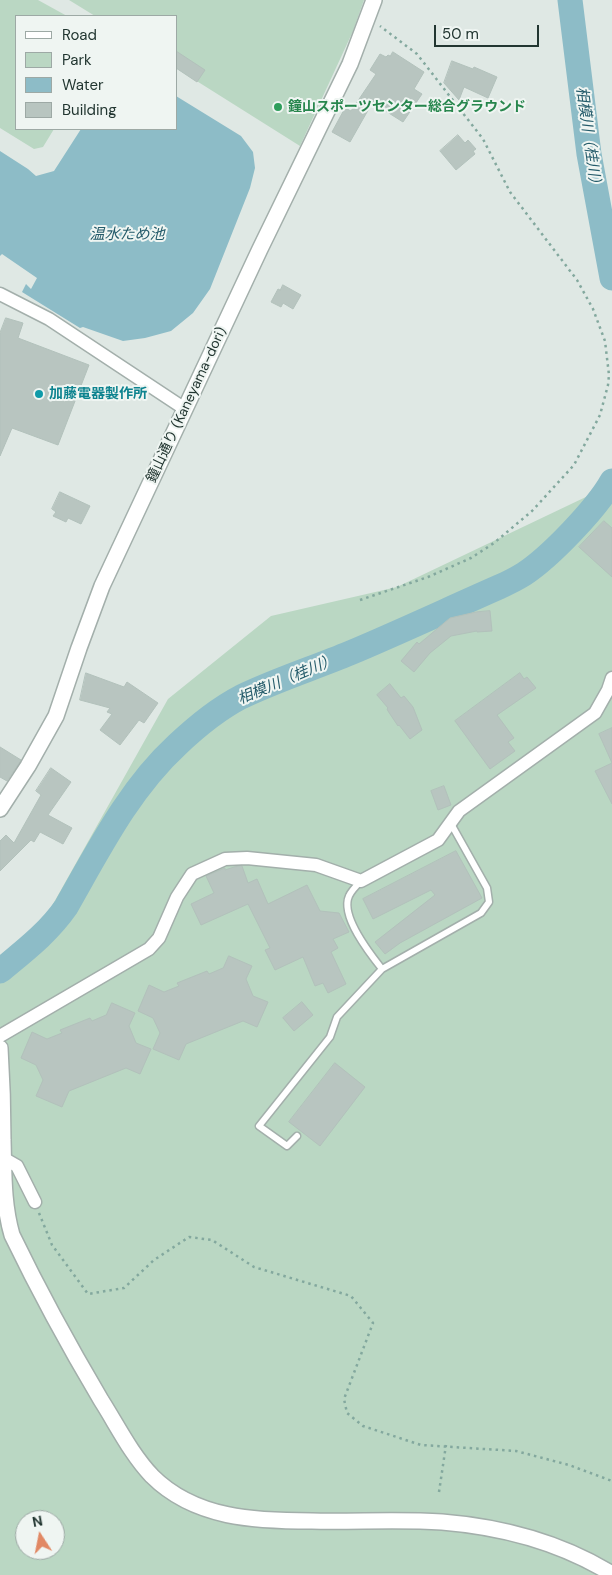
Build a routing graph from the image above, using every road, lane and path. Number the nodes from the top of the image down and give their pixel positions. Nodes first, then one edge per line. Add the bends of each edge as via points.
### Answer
1 (374, 0) edge
2 (368, 18) junction
3 (0, 294) edge
4 (186, 409) junction
5 (360, 600) dead end
6 (612, 678) edge
7 (0, 809) edge
8 (450, 822) junction
9 (361, 881) junction
10 (382, 969) junction
11 (0, 1036) edge
12 (0, 1048) edge
13 (297, 1136) dead end
14 (3, 1158) junction
15 (35, 1202) joint
16 (446, 1445) junction
17 (612, 1480) edge
18 (439, 1492) dead end
19 (612, 1574) edge

1 - 2 street, 鐘山通り (Kaneyama-dori)
2 - 4 street, 鐘山通り (Kaneyama-dori) via 350,64
2 - 5 path via 417,54 482,140 510,192 577,280 594,310 605,341 609,375 600,415 574,465 532,511 471,558 428,577
3 - 4 street via 49,319
4 - 7 street, 鐘山通り (Kaneyama-dori) via 102,586 56,716
6 - 8 street via 595,713 459,811
8 - 9 street via 438,840
8 - 10 lane via 487,888 489,902 481,912
9 - 10 lane via 348,897 347,911 365,948
9 - 11 street via 316,865 225,859 192,874 177,896 159,938 148,949
10 - 13 lane via 337,1017 330,1037 259,1126 288,1146
12 - 14 street
14 - 15 street via 17,1166
14 - 19 street via 6,1216 12,1235 72,1351 116,1425 153,1476 173,1492 201,1508 267,1521 441,1522 507,1531 588,1559
15 - 16 path via 52,1245 88,1294 124,1288 154,1260 189,1237 212,1240 254,1267 351,1296 373,1323 344,1398 347,1413 371,1429 421,1445
16 - 17 path via 516,1451
16 - 18 path

